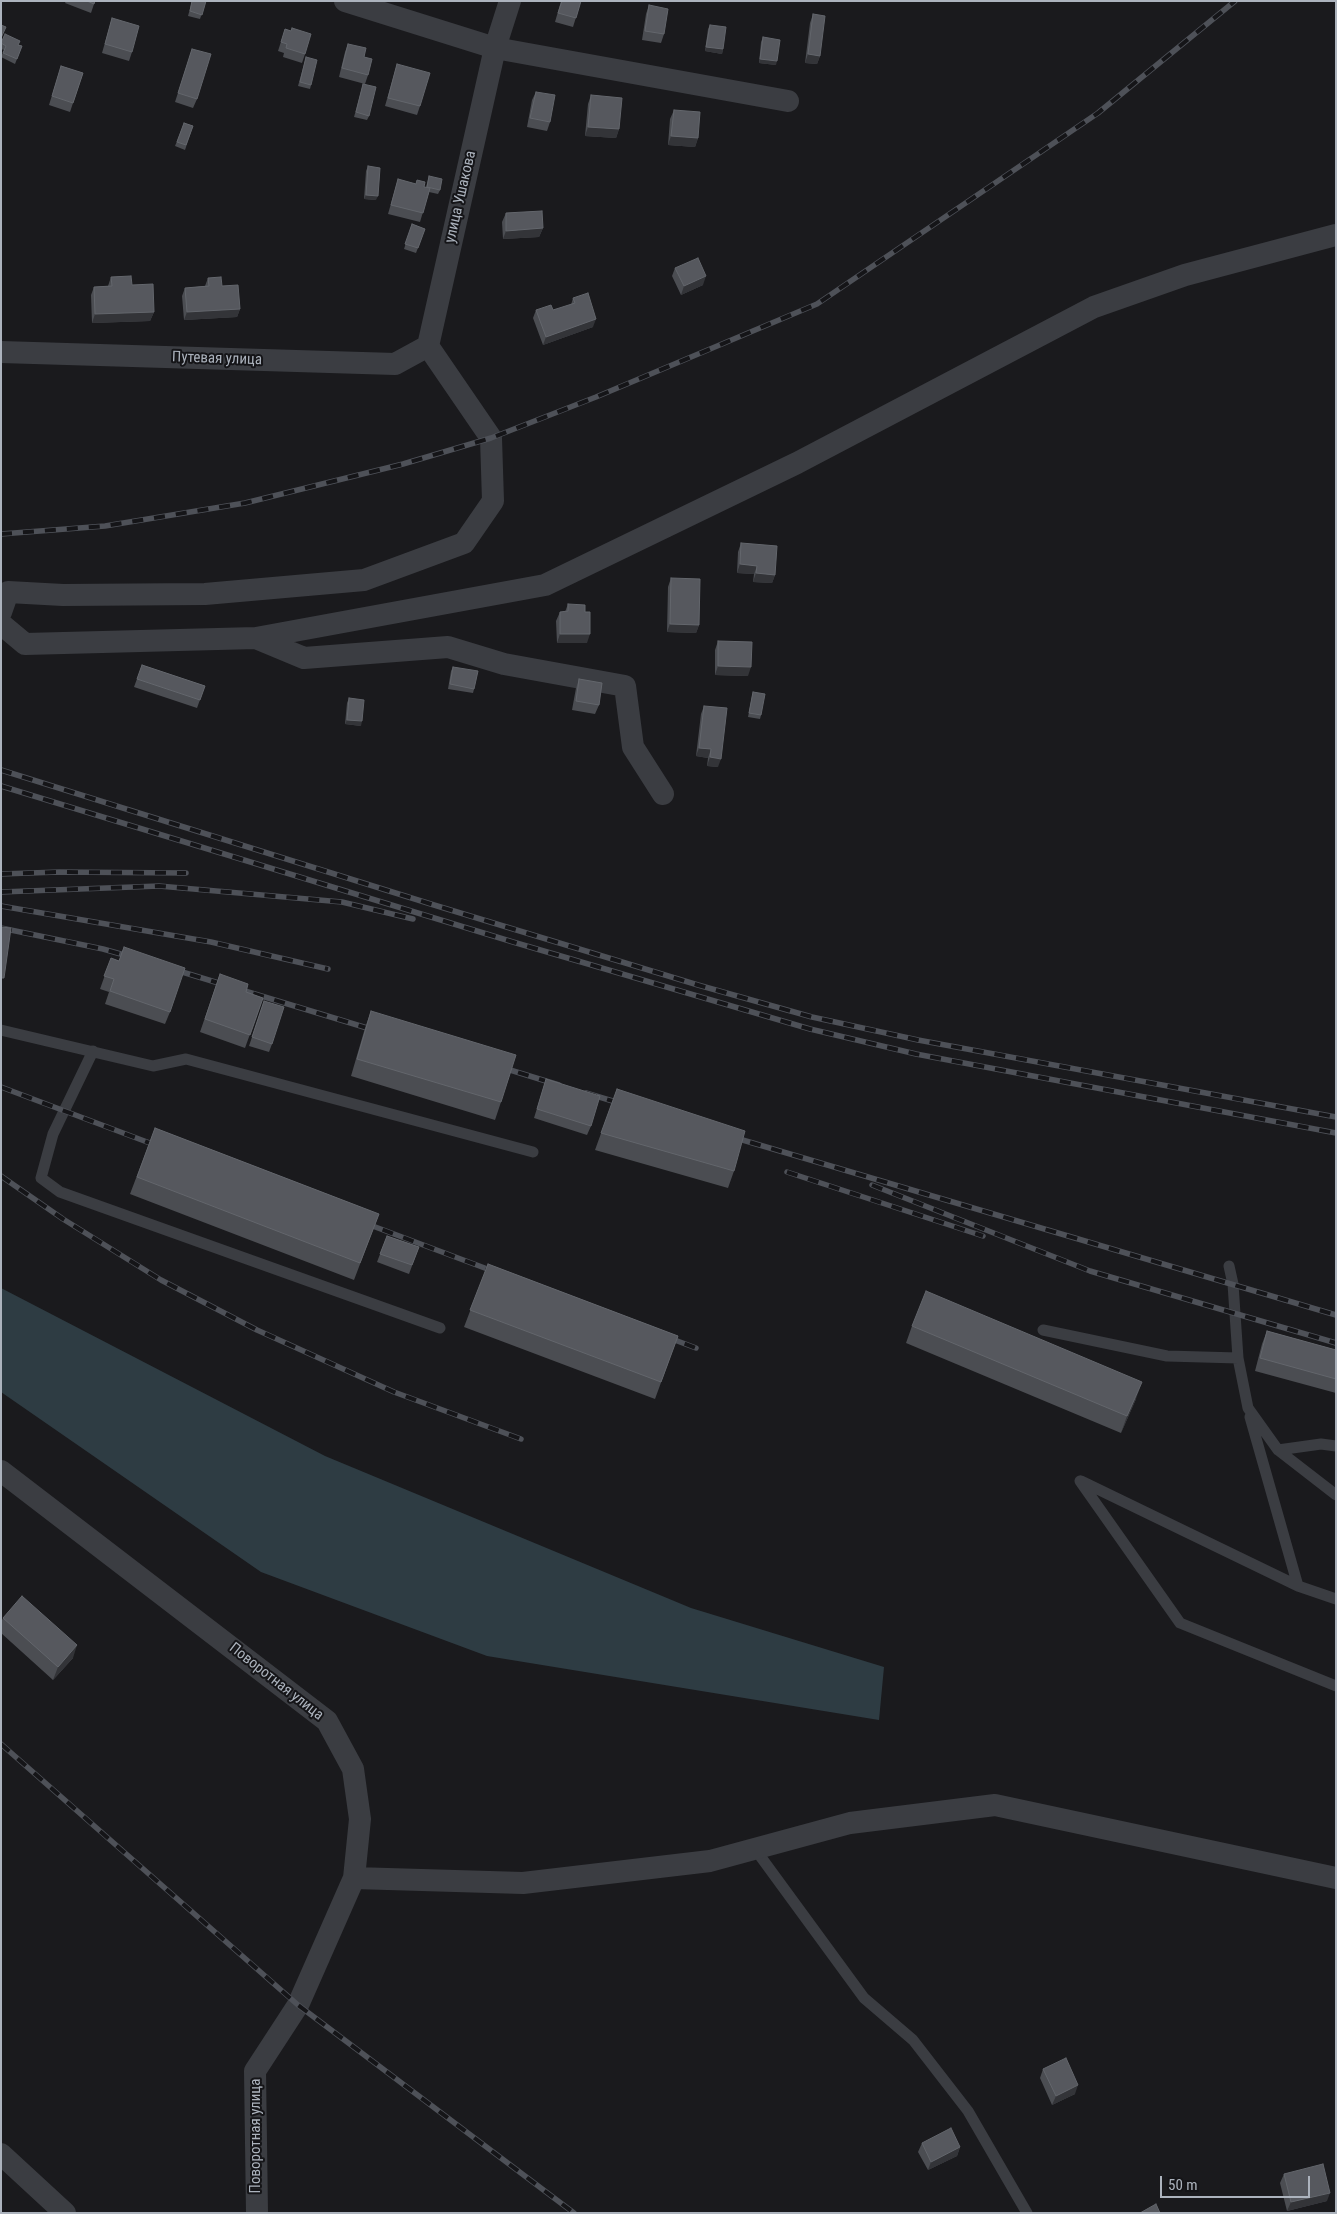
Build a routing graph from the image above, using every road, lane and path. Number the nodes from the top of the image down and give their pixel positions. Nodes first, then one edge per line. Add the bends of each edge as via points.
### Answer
1 (345, 1) edge
2 (510, 1) edge
3 (495, 48) junction
4 (788, 100) dead end
5 (1336, 234) edge
6 (428, 346) junction
7 (1, 352) edge
8 (3, 599) edge
9 (1, 624) edge
10 (256, 638) junction
11 (663, 794) dead end
12 (1, 1030) edge
13 (93, 1051) junction
14 (533, 1152) dead end
15 (1229, 1266) dead end
16 (440, 1328) dead end
17 (1043, 1330) dead end
18 (1238, 1358) junction
19 (1248, 1408) junction
20 (1336, 1446) edge
21 (1278, 1450) junction
22 (1, 1471) edge
23 (1336, 1494) edge
24 (1298, 1586) junction
25 (1336, 1599) edge
26 (1336, 1686) edge
27 (755, 1849) junction
28 (354, 1878) junction
29 (1336, 1878) edge
30 (1, 2154) edge
31 (65, 2213) edge
32 (257, 2213) edge
33 (1026, 2213) edge

1 - 3 street
2 - 3 street, улица Ушакова
3 - 4 street
3 - 6 street, улица Ушакова
5 - 10 street via 1185,276 1094,308 797,463 545,585
6 - 7 street, Путевая улица via 395,364
6 - 8 street via 491,438 493,501 464,543 364,580 205,594
9 - 10 street via 25,644
10 - 11 street via 304,658 448,647 504,664 625,686 633,747
12 - 13 lane
13 - 14 lane via 153,1066 186,1059
13 - 16 lane via 53,1134 41,1178 60,1192
15 - 18 lane
17 - 18 lane via 1167,1356
18 - 19 lane
19 - 21 lane
19 - 24 lane
20 - 21 lane via 1320,1444
21 - 23 lane
22 - 28 street, Поворотная улица via 327,1721 353,1769 360,1819
24 - 25 lane
24 - 26 lane via 1080,1481 1180,1623
27 - 28 street via 710,1861 523,1883
27 - 29 street via 850,1823 995,1805
27 - 33 lane via 864,1998 913,2040 968,2111
28 - 32 street, Поворотная улица via 298,2005 256,2072
30 - 31 street

